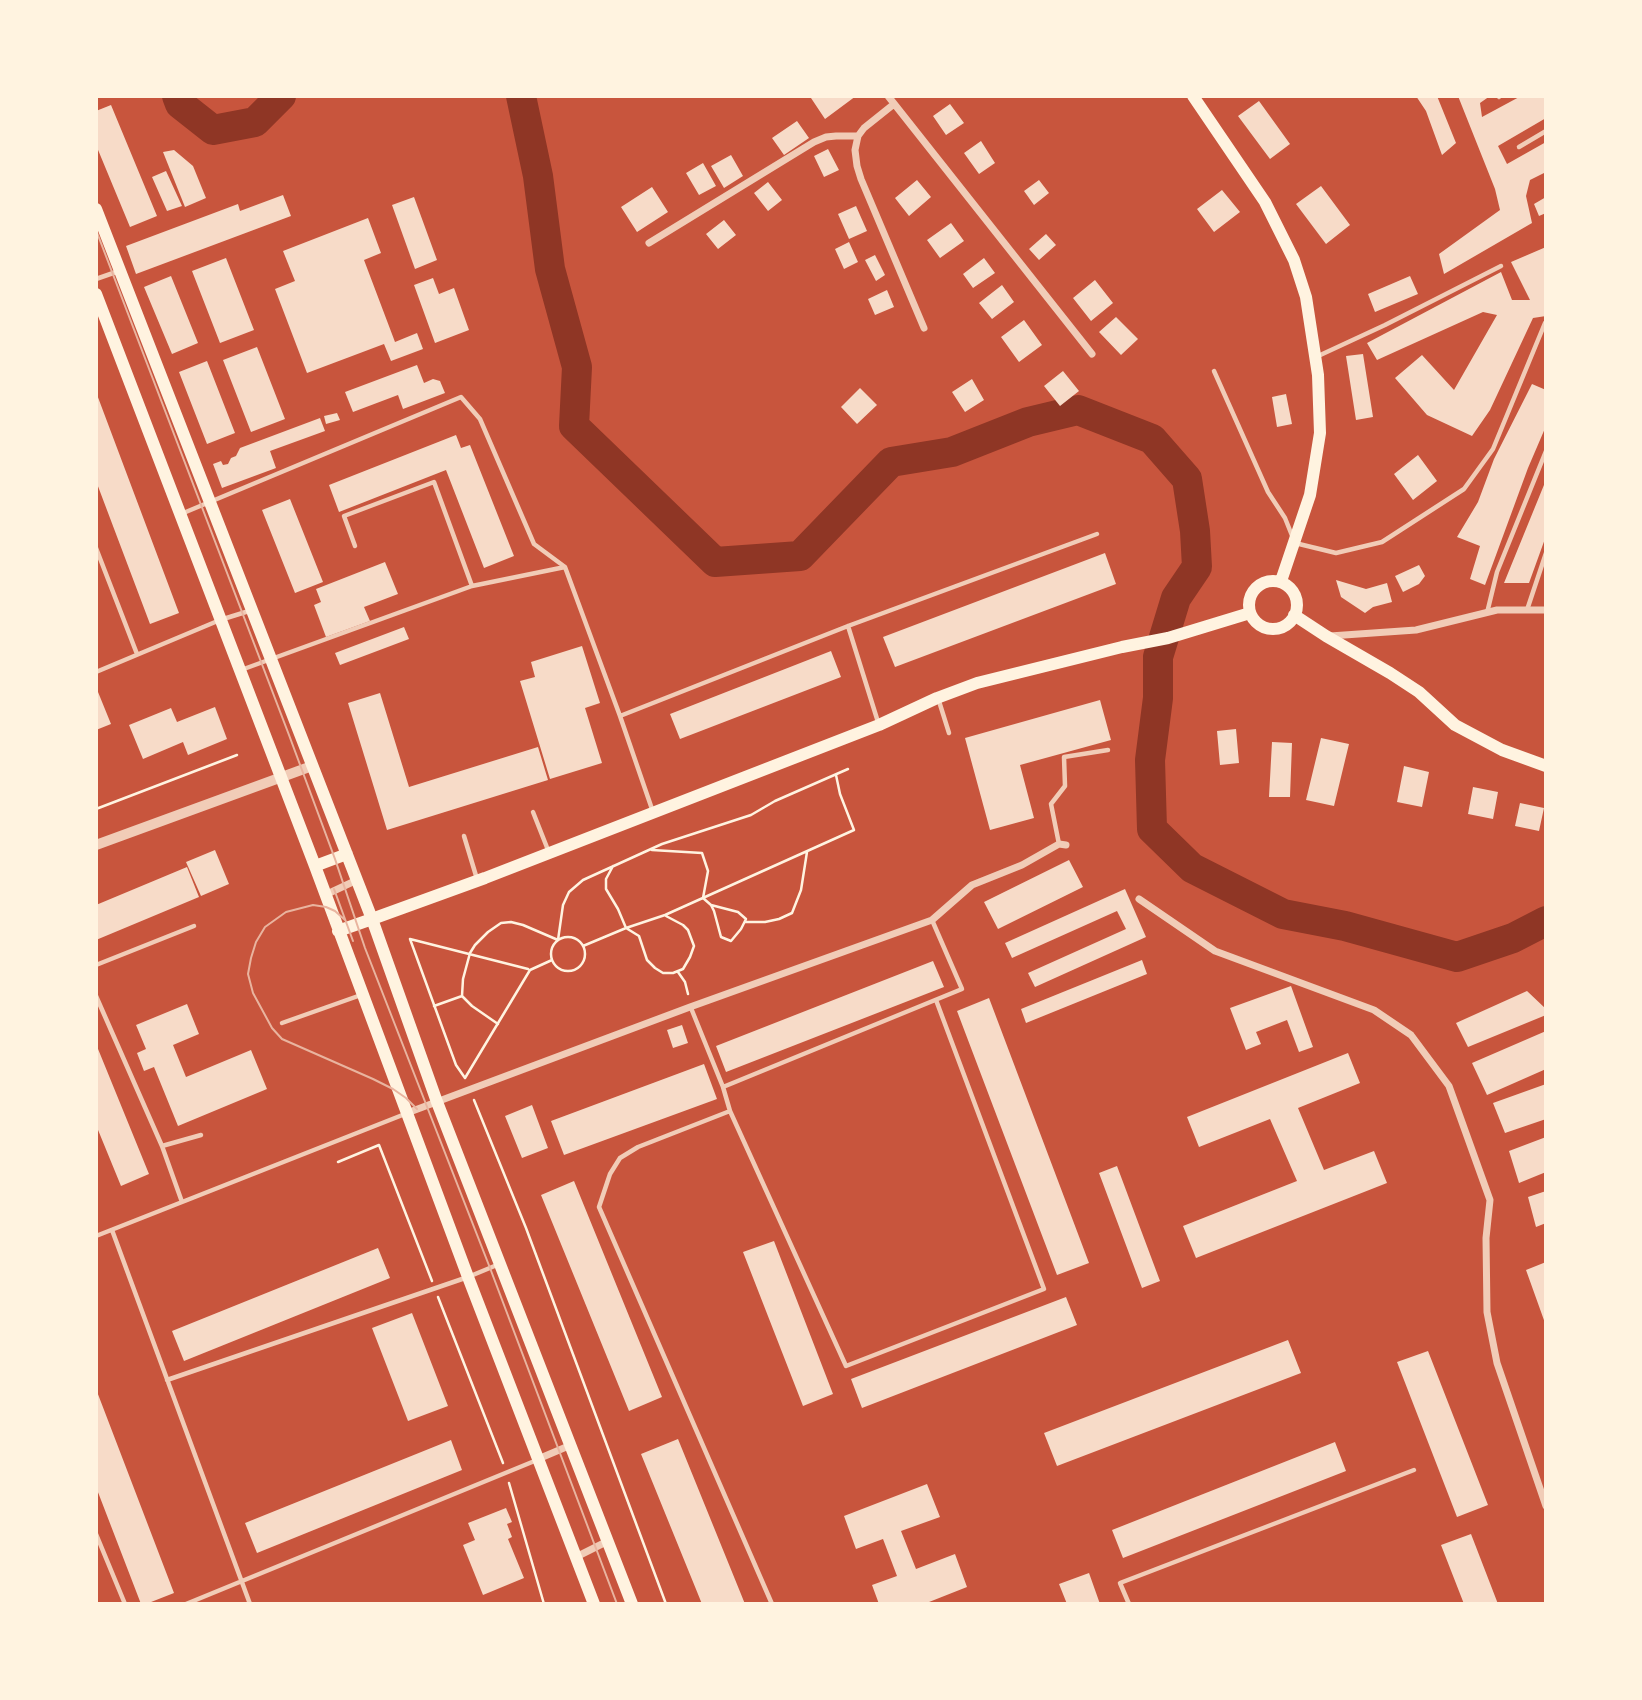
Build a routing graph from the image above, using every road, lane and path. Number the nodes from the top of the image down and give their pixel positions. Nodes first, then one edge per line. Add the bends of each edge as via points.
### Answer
1 (888, 96) edge
2 (1193, 96) edge
3 (894, 104) junction
4 (1546, 131) edge
5 (858, 136) junction
6 (1519, 147) dead end
7 (96, 209) edge
8 (649, 243) dead end
9 (1501, 266) dead end
10 (120, 270) junction
11 (96, 279) edge
12 (96, 294) edge
13 (1545, 323) edge
14 (924, 328) dead end
15 (1092, 355) dead end
16 (1315, 358) junction
17 (1214, 371) dead end
18 (1546, 451) edge
19 (210, 503) junction
20 (180, 514) junction
21 (1097, 534) dead end
22 (1295, 543) junction
23 (355, 546) dead end
24 (96, 548) edge
25 (1546, 554) edge
26 (565, 567) junction
27 (1281, 582) junction
28 (472, 586) junction
29 (253, 609) junction
30 (1527, 610) junction
31 (1546, 610) edge
32 (1250, 613) junction
33 (1487, 613) junction
34 (1294, 615) junction
35 (220, 620) junction
36 (848, 626) junction
37 (1326, 636) junction
38 (137, 654) junction
39 (271, 660) junction
40 (240, 671) junction
41 (96, 672) edge
42 (937, 698) junction
43 (620, 716) junction
44 (879, 725) junction
45 (949, 733) dead end
46 (1108, 750) dead end
47 (237, 755) dead end
48 (312, 766) junction
49 (1546, 766) edge
50 (848, 769) dead end
51 (835, 775) junction
52 (281, 778) junction
53 (96, 809) edge
54 (533, 812) dead end
55 (653, 813) junction
56 (464, 835) dead end
57 (1063, 844) joint
58 (96, 845) edge
59 (648, 850) junction
60 (807, 852) junction
61 (550, 853) junction
62 (347, 854) junction
63 (314, 866) junction
64 (613, 866) junction
65 (357, 880) junction
66 (478, 880) junction
67 (325, 895) junction
68 (703, 898) junction
69 (1139, 899) dead end
70 (711, 905) junction
71 (665, 915) junction
72 (372, 919) junction
73 (932, 920) junction
74 (745, 922) junction
75 (194, 926) dead end
76 (626, 928) junction
77 (338, 931) junction
78 (558, 940) junction
79 (583, 946) junction
80 (470, 953) junction
81 (552, 960) junction
82 (96, 965) edge
83 (530, 970) junction
84 (678, 972) junction
85 (362, 995) junction
86 (96, 996) edge
87 (463, 996) junction
88 (936, 1000) junction
89 (434, 1006) junction
90 (690, 1007) junction
91 (282, 1023) dead end
92 (498, 1024) junction
93 (723, 1087) junction
94 (470, 1090) junction
95 (437, 1102) junction
96 (730, 1111) junction
97 (406, 1113) junction
98 (201, 1135) dead end
99 (162, 1146) junction
100 (338, 1162) dead end
101 (182, 1202) junction
102 (112, 1230) junction
103 (96, 1236) edge
104 (500, 1264) junction
105 (468, 1277) junction
106 (435, 1288) junction
107 (167, 1380) junction
108 (571, 1445) junction
109 (538, 1459) junction
110 (1415, 1470) dead end
111 (506, 1472) junction
112 (1546, 1506) edge
113 (96, 1534) edge
114 (608, 1541) junction
115 (576, 1557) junction
116 (241, 1581) junction
117 (125, 1604) edge
118 (186, 1604) edge
119 (250, 1604) edge
120 (544, 1604) edge
121 (594, 1604) edge
122 (632, 1604) edge
123 (666, 1604) edge
124 (772, 1604) edge
125 (1129, 1604) edge

1 - 3 street
2 - 16 main road via 1265,202 1294,260 1306,297
3 - 5 street
3 - 15 street
4 - 6 lane
5 - 8 street via 814,142
5 - 14 street via 857,166
7 - 10 main road
9 - 16 lane
10 - 11 lane
10 - 19 main road
12 - 20 main road
13 - 22 lane via 1493,449 1464,489 1382,542 1336,554
16 - 22 main road via 1320,433 1310,495
17 - 22 lane
18 - 33 lane via 1497,572
19 - 20 lane
19 - 26 lane via 461,397 480,419 534,544
19 - 29 main road
20 - 35 main road
21 - 36 lane
22 - 27 main road
23 - 28 lane via 344,516 434,482
24 - 38 lane
25 - 30 lane
26 - 28 lane
26 - 43 lane
27 - 32 main road via 1271,580 1254,589
27 - 34 main road via 1294,593
28 - 39 lane
29 - 35 lane
29 - 39 main road
30 - 31 street
30 - 33 street
32 - 34 main road via 1266,628 1280,628
32 - 42 main road via 1168,638 977,683
33 - 37 street via 1416,630
34 - 37 main road
35 - 38 lane
35 - 40 main road
36 - 43 lane
36 - 44 lane
37 - 49 main road via 1419,692 1455,725
38 - 41 lane
39 - 40 lane
39 - 48 main road
40 - 52 main road
42 - 44 main road
42 - 45 lane
43 - 55 lane
44 - 55 main road
46 - 57 lane via 1064,758 1065,786 1051,804
47 - 53 path
48 - 52 street
48 - 62 main road
50 - 51 path
51 - 59 path via 751,814
51 - 60 path via 854,830
52 - 58 street
52 - 63 main road
54 - 61 lane
55 - 61 main road
56 - 66 lane
57 - 73 street via 972,885
59 - 64 path
59 - 68 path via 702,853 708,871
60 - 68 path
60 - 74 path via 792,913 765,922
61 - 66 main road
62 - 63 main road
62 - 65 main road
63 - 67 main road
64 - 76 path via 606,889
64 - 78 path via 569,892
65 - 67 street
65 - 72 main road
66 - 72 main road
67 - 77 main road
68 - 70 path
68 - 71 path
69 - 112 street via 1214,951 1374,1010 1411,1035 1449,1086 1490,1200 1487,1312 1497,1363
70 - 74 path via 738,912
70 - 74 path via 721,937 731,941
71 - 76 path
71 - 84 path via 688,930 694,946
72 - 77 main road
72 - 95 main road
73 - 88 lane via 962,989
73 - 90 street
75 - 82 lane
76 - 79 path
76 - 84 path via 639,936 647,960 655,968 663,973
77 - 85 main road
78 - 79 path via 575,939
78 - 80 path via 523,925 501,923
78 - 81 path
79 - 81 path via 583,962 575,970 559,969
80 - 83 path
80 - 87 path
80 - 89 path via 410,939
81 - 83 path
83 - 92 path
84 - 90 path
85 - 91 lane
85 - 97 main road
86 - 99 lane
87 - 89 path
87 - 92 path
88 - 93 lane
88 - 96 lane via 1044,1289 846,1366
89 - 92 path via 465,1078
90 - 93 lane
90 - 94 street
93 - 96 lane
94 - 95 street
94 - 123 path
95 - 97 street
95 - 104 main road
96 - 124 lane via 620,1158 598,1207
97 - 101 lane
97 - 105 main road
98 - 99 lane
99 - 101 lane
100 - 106 path via 379,1145
101 - 102 lane
102 - 103 lane
102 - 107 lane
104 - 105 lane
104 - 108 main road
105 - 106 lane
105 - 109 main road
106 - 107 lane
106 - 111 path
107 - 116 lane
108 - 109 street
108 - 114 main road
109 - 111 lane
109 - 115 main road
110 - 125 lane via 1120,1583
111 - 116 lane
111 - 120 path
113 - 117 lane
114 - 115 street
114 - 122 main road
115 - 121 main road
116 - 118 lane
116 - 119 lane

